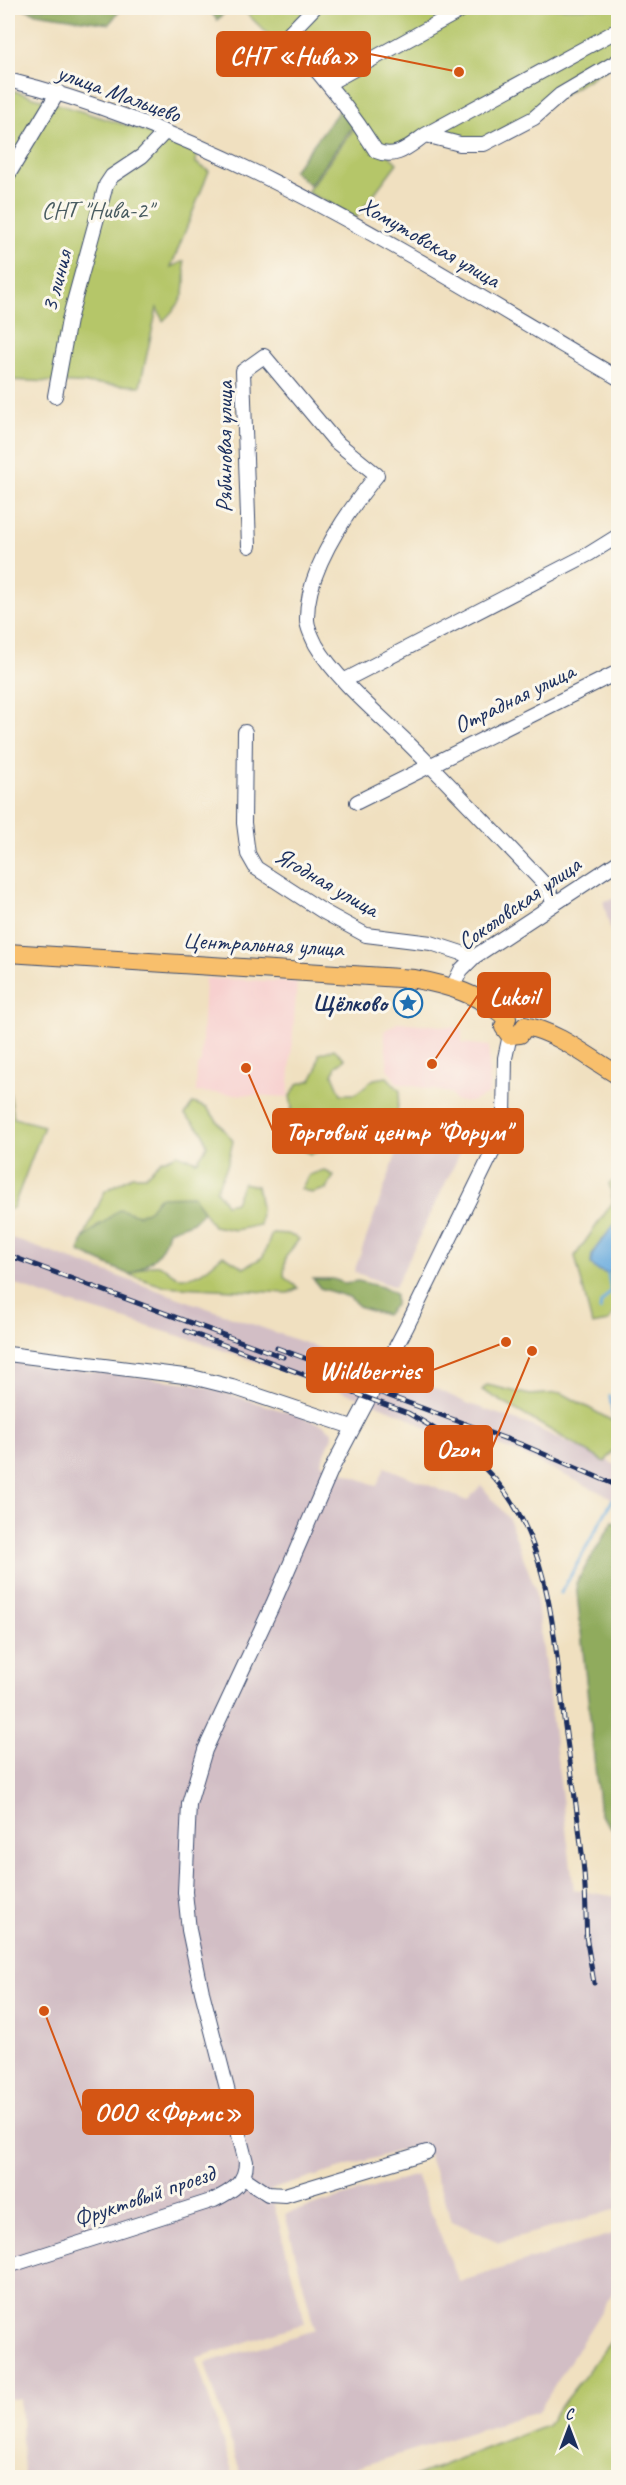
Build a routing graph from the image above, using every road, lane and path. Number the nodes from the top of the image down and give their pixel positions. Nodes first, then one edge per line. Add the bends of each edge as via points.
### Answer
1 (314, 8) edge
2 (465, 8) edge
3 (618, 30) edge
4 (298, 50) dead end
5 (618, 61) edge
6 (272, 64) dead end
7 (8, 80) edge
8 (329, 83) junction
9 (58, 92) junction
10 (164, 133) junction
11 (425, 135) junction
12 (214, 153) joint
13 (8, 176) edge
14 (618, 378) edge
15 (55, 396) dead end
16 (618, 536) edge
17 (249, 546) dead end
18 (618, 672) edge
19 (345, 680) junction
20 (245, 732) dead end
21 (430, 764) junction
22 (357, 802) dead end
23 (618, 862) edge
24 (553, 903) junction
25 (8, 953) edge
26 (474, 957) junction
27 (452, 988) junction
28 (514, 1026) junction
29 (618, 1075) edge
30 (8, 1354) edge
31 (352, 1427) junction
32 (427, 2152) dead end
33 (244, 2178) junction
34 (8, 2266) edge

1 - 6 street via 290,32
2 - 8 street
3 - 11 street
4 - 8 street
5 - 11 street via 560,95 534,118 484,144 460,144
7 - 9 street, улица Мальцево
8 - 11 street via 376,151 392,155
9 - 10 street, улица Мальцево
9 - 13 street
10 - 12 street, улица Мальцево
10 - 15 street, 3 линия via 106,185 71,311
12 - 14 street, Хомутовская улица via 345,219
16 - 19 street
17 - 19 street, Рябиновая улица via 243,371 264,356 335,441 377,475 329,545 313,582 306,621 316,645
18 - 21 street, Отрадная улица
19 - 21 street
20 - 26 street, Ягодная улица via 244,832 248,854 256,868 366,935 432,943
21 - 22 street, Отрадная улица
21 - 24 street via 549,889
23 - 24 street, Соколовская улица
24 - 26 street, Соколовская улица
25 - 27 main road, Центральная улица via 377,976 415,979
26 - 27 street, Соколовская улица via 461,970
27 - 28 main road, Центральная улица via 487,1003
28 - 29 main road, Центральная улица via 539,1030 567,1043
28 - 31 street via 505,1058 504,1116 493,1151 407,1326
30 - 31 street via 192,1377
31 - 33 street via 205,1750 189,1804 189,1930 246,2162
32 - 33 street, Фруктовый проезд via 285,2195 268,2194
33 - 34 street, Фруктовый проезд via 230,2192 214,2200

